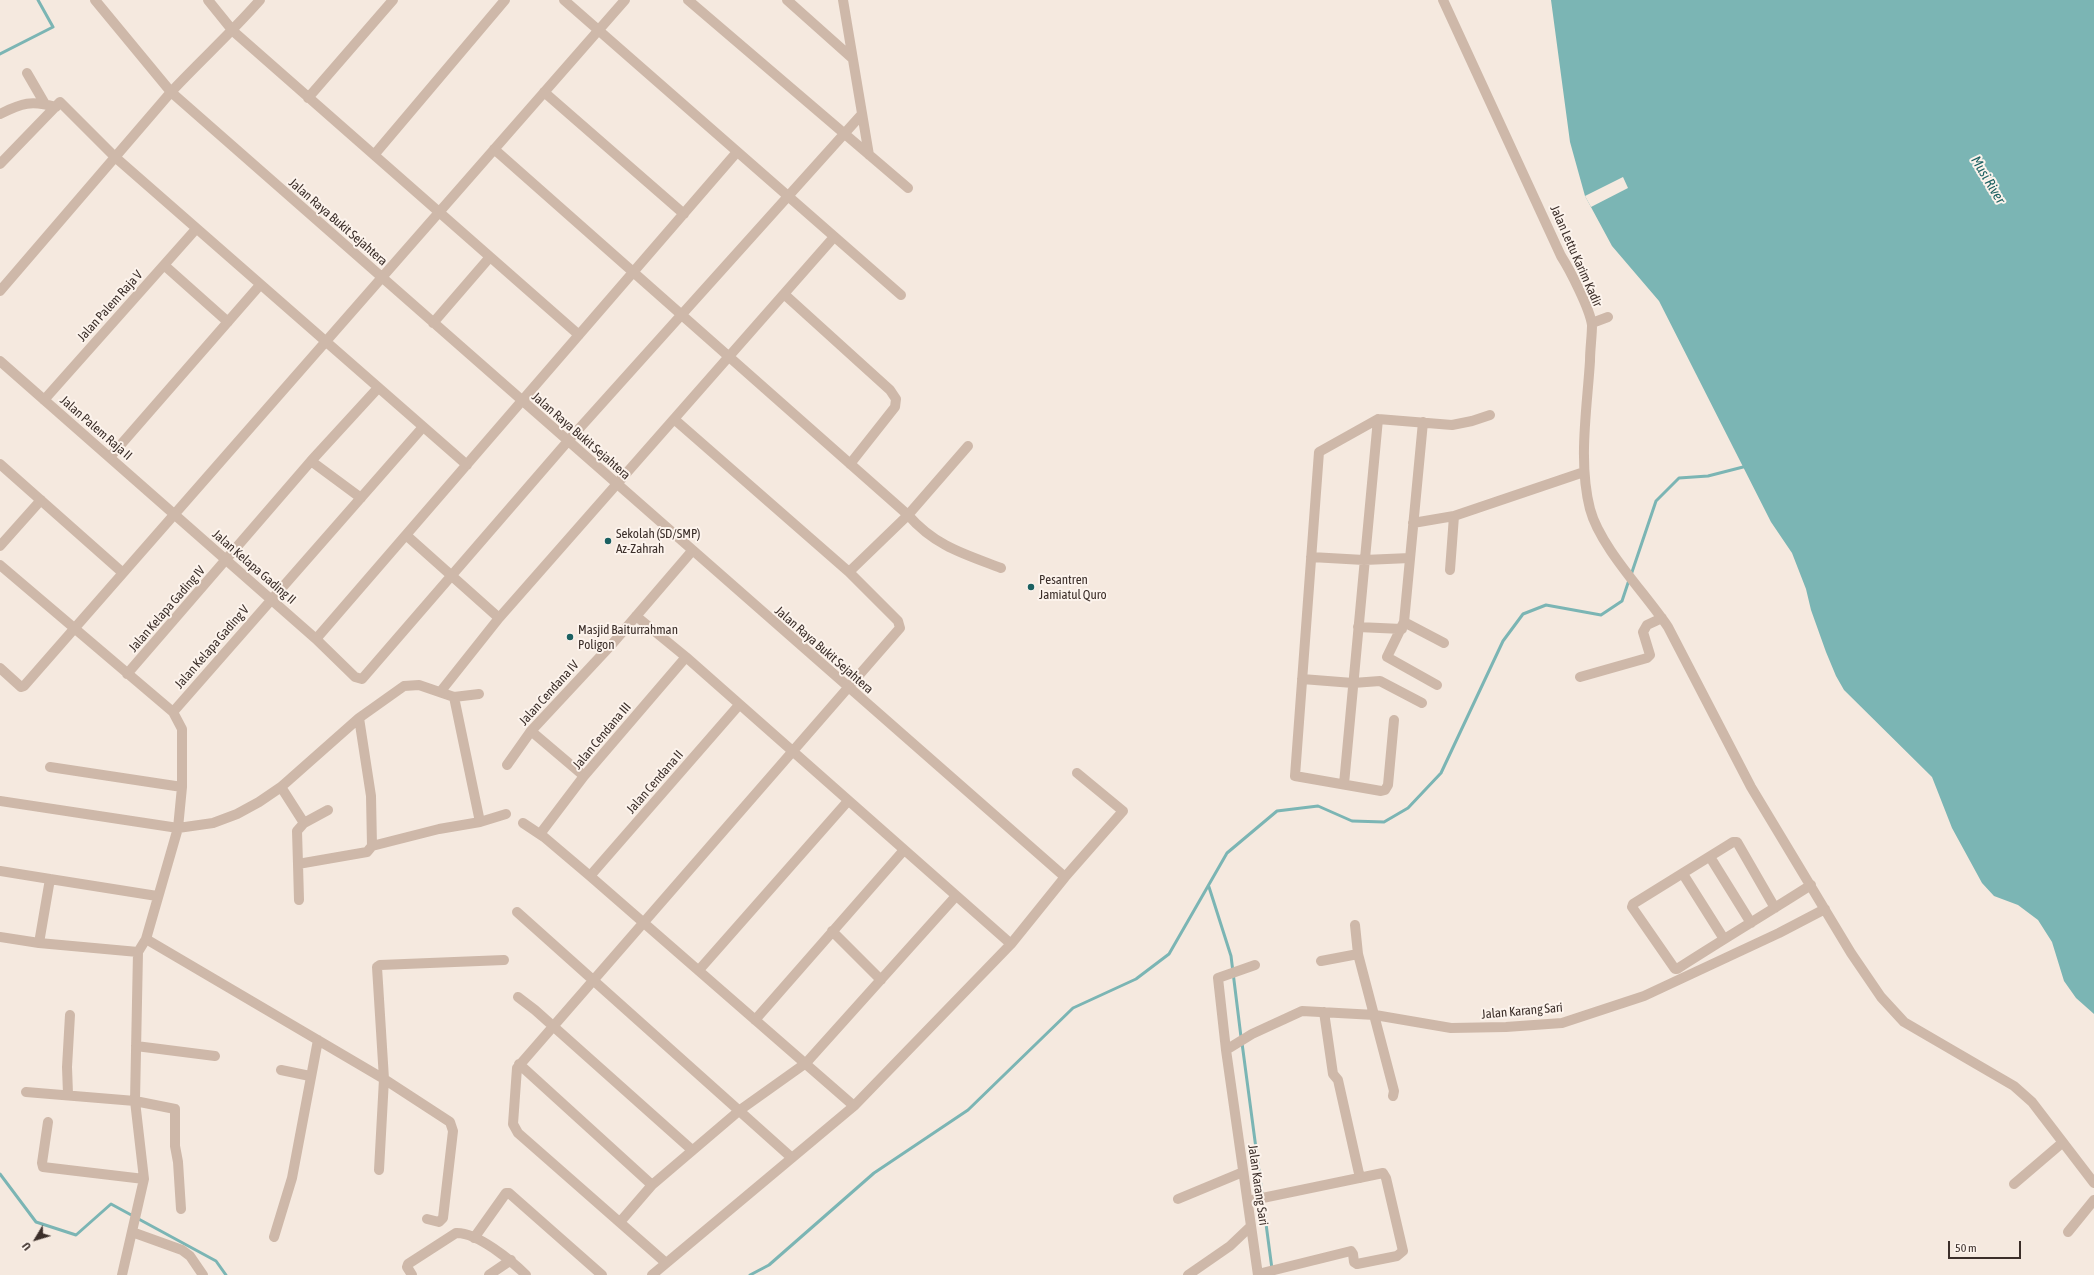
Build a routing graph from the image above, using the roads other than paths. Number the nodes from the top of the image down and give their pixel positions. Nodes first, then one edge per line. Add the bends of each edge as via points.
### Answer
1 (95, 0) edge
2 (208, 0) edge
3 (260, 0) edge
4 (393, 0) edge
5 (503, 0) edge
6 (564, 0) edge
7 (625, 0) edge
8 (688, 0) edge
9 (787, 0) edge
10 (843, 0) edge
11 (1443, 0) edge
12 (598, 30) junction
13 (233, 31) junction
14 (852, 58) junction
15 (27, 72) dead end
16 (171, 92) junction
17 (544, 92) junction
18 (308, 98) junction
19 (45, 104) junction
20 (56, 107) junction
21 (0, 114) edge
22 (862, 114) junction
23 (845, 134) junction
24 (494, 149) junction
25 (737, 152) junction
26 (374, 155) junction
27 (868, 155) junction
28 (115, 158) junction
29 (0, 164) edge
30 (908, 188) dead end
31 (788, 197) junction
32 (438, 212) junction
33 (684, 214) junction
34 (196, 229) junction
35 (834, 237) junction
36 (490, 257) junction
37 (164, 265) junction
38 (633, 272) junction
39 (381, 277) junction
40 (260, 285) junction
41 (0, 291) edge
42 (784, 294) junction
43 (901, 295) dead end
44 (681, 315) junction
45 (1608, 317) dead end
46 (228, 322) junction
47 (433, 323) junction
48 (1592, 323) junction
49 (579, 335) junction
50 (324, 342) junction
51 (728, 357) junction
52 (0, 361) edge
53 (378, 388) junction
54 (44, 400) junction
55 (522, 401) junction
56 (1490, 415) dead end
57 (674, 419) junction
58 (1378, 419) junction
59 (1423, 422) junction
60 (423, 427) junction
61 (568, 441) junction
62 (968, 446) dead end
63 (110, 457) junction
64 (311, 461) junction
65 (0, 464) edge
66 (850, 464) junction
67 (467, 465) junction
68 (1584, 472) junction
69 (616, 484) junction
70 (361, 498) junction
71 (41, 500) junction
72 (174, 514) junction
73 (908, 515) junction
74 (1454, 516) junction
75 (1413, 523) junction
76 (406, 535) junction
77 (0, 546) edge
78 (692, 551) junction
79 (1311, 557) junction
80 (1410, 558) junction
81 (227, 560) junction
82 (1364, 560) junction
83 (0, 565) edge
84 (1001, 568) dead end
85 (1450, 570) dead end
86 (849, 572) junction
87 (123, 573) junction
88 (452, 575) junction
89 (272, 600) junction
90 (636, 616) junction
91 (499, 618) junction
92 (1662, 618) junction
93 (1403, 626) junction
94 (1358, 627) junction
95 (75, 628) junction
96 (316, 639) junction
97 (1444, 643) dead end
98 (686, 657) junction
99 (0, 668) edge
100 (127, 674) junction
101 (1580, 677) dead end
102 (1302, 679) junction
103 (1353, 683) junction
104 (1437, 685) dead end
105 (848, 688) junction
106 (440, 691) junction
107 (479, 694) dead end
108 (454, 697) junction
109 (1422, 703) dead end
110 (739, 704) junction
111 (172, 712) junction
112 (359, 718) junction
113 (1394, 720) dead end
114 (531, 731) junction
115 (792, 752) junction
116 (507, 765) dead end
117 (50, 767) dead end
118 (1077, 773) dead end
119 (584, 776) junction
120 (1344, 784) junction
121 (182, 787) junction
122 (281, 787) junction
123 (848, 800) junction
124 (0, 801) edge
125 (328, 810) dead end
126 (506, 814) dead end
127 (480, 822) junction
128 (304, 823) junction
129 (523, 823) dead end
130 (178, 828) junction
131 (540, 834) junction
132 (372, 846) junction
133 (904, 850) junction
134 (1710, 857) junction
135 (298, 864) junction
136 (0, 871) edge
137 (1683, 874) junction
138 (590, 876) junction
139 (1065, 877) junction
140 (50, 879) junction
141 (1811, 885) junction
142 (157, 896) junction
143 (956, 896) junction
144 (299, 900) dead end
145 (1775, 908) junction
146 (1825, 909) junction
147 (517, 912) dead end
148 (643, 922) junction
149 (1751, 923) junction
150 (1355, 925) dead end
151 (832, 931) junction
152 (0, 937) edge
153 (146, 939) junction
154 (1724, 939) junction
155 (39, 943) junction
156 (1011, 944) junction
157 (138, 952) junction
158 (1358, 954) junction
159 (504, 960) dead end
160 (1321, 961) dead end
161 (1255, 965) dead end
162 (699, 970) junction
163 (594, 979) junction
164 (881, 980) junction
165 (518, 997) dead end
166 (1324, 1012) junction
167 (70, 1015) dead end
168 (1375, 1015) junction
169 (755, 1020) junction
170 (552, 1026) junction
171 (318, 1040) junction
172 (136, 1046) junction
173 (1230, 1048) junction
174 (215, 1056) dead end
175 (806, 1062) junction
176 (519, 1064) junction
177 (281, 1070) dead end
178 (310, 1076) junction
179 (384, 1079) junction
180 (26, 1092) dead end
181 (68, 1094) junction
182 (1393, 1096) dead end
183 (135, 1101) junction
184 (854, 1106) junction
185 (740, 1110) junction
186 (48, 1122) dead end
187 (2062, 1143) junction
188 (692, 1150) junction
189 (792, 1158) junction
190 (379, 1170) dead end
191 (1243, 1172) junction
192 (1360, 1178) junction
193 (144, 1179) junction
194 (2094, 1182) edge
195 (2014, 1184) dead end
196 (652, 1185) junction
197 (1178, 1199) dead end
198 (2094, 1200) edge
199 (1251, 1201) junction
200 (181, 1209) dead end
201 (427, 1219) dead end
202 (620, 1222) junction
203 (1251, 1226) junction
204 (133, 1229) junction
205 (2068, 1232) dead end
206 (274, 1237) dead end
207 (474, 1238) junction
208 (511, 1260) junction
209 (666, 1263) junction
210 (1260, 1274) edge
211 (122, 1275) edge
212 (202, 1275) edge
213 (412, 1275) edge
214 (489, 1275) edge
215 (526, 1275) edge
216 (602, 1275) edge
217 (652, 1275) edge
218 (1188, 1275) edge

1 - 16 street, Jalan Raya Bukit Sejahtera
2 - 13 street
3 - 13 street
4 - 18 street
5 - 26 street
6 - 12 street
7 - 12 street
8 - 23 street
9 - 14 street
10 - 14 street
11 - 48 street, Jalan Lettu Karim Kadir via 1561,256 1573,274
12 - 17 street
12 - 25 street
13 - 16 street
13 - 18 street
14 - 22 street
15 - 19 street
16 - 28 street
16 - 39 street, Jalan Raya Bukit Sejahtera
17 - 24 street
17 - 33 street
18 - 26 street
19 - 20 street
19 - 21 street via 26,103
20 - 28 street via 60,102
20 - 29 street
22 - 23 street
22 - 27 street
23 - 27 street
23 - 31 street
24 - 32 street
24 - 38 street
25 - 31 street
25 - 33 street
26 - 32 street
27 - 30 street
28 - 34 street
28 - 41 street
31 - 35 street
31 - 44 street
32 - 36 street
32 - 39 street
33 - 38 street
34 - 37 street, Jalan Palem Raja V
34 - 40 street
35 - 42 street
35 - 43 street
36 - 47 street
36 - 49 street
37 - 46 street
37 - 54 street, Jalan Palem Raja V
38 - 44 street
38 - 49 street
39 - 47 street, Jalan Raya Bukit Sejahtera
39 - 50 street
40 - 46 street
40 - 50 street
42 - 51 street
42 - 66 street via 896,398 895,407
44 - 51 street
44 - 61 street
45 - 48 street
46 - 63 street
47 - 55 street, Jalan Raya Bukit Sejahtera
48 - 68 street, Jalan Lettu Karim Kadir
49 - 55 street
50 - 53 street
50 - 72 street
51 - 57 street
51 - 66 street
52 - 54 street, Jalan Palem Raja II
53 - 60 street
53 - 64 street, Jalan Kelapa Gading IV
54 - 63 street, Jalan Palem Raja II
55 - 61 street, Jalan Raya Bukit Sejahtera
55 - 67 street
56 - 59 street via 1460,424
57 - 69 street
57 - 86 street
58 - 59 street
58 - 79 street via 1320,451
58 - 82 street
59 - 75 street
60 - 67 street
60 - 70 street, Jalan Kelapa Gading V
61 - 69 street, Jalan Raya Bukit Sejahtera
61 - 88 street
62 - 73 street
63 - 72 street, Jalan Palem Raja II
64 - 70 street
64 - 81 street, Jalan Kelapa Gading IV
65 - 71 street
66 - 73 street
67 - 76 street
68 - 74 street
68 - 92 street, Jalan Lettu Karim Kadir via 1590,510 1598,528 1617,559
69 - 78 street, Jalan Raya Bukit Sejahtera
69 - 91 street
70 - 89 street, Jalan Kelapa Gading V
71 - 77 street
71 - 87 street
72 - 81 street, Jalan Kelapa Gading II
72 - 87 street
73 - 84 street via 919,528 936,541
73 - 86 street
74 - 75 street
74 - 85 street
75 - 80 street
76 - 88 street
76 - 96 street
78 - 90 street, Jalan Cendana IV
78 - 105 street, Jalan Raya Bukit Sejahtera
79 - 82 street
79 - 102 street
80 - 82 street
80 - 93 street
81 - 89 street, Jalan Kelapa Gading II
81 - 100 street, Jalan Kelapa Gading IV
82 - 94 street
83 - 95 street
86 - 105 street via 898,621 900,628
87 - 95 street
88 - 91 street
88 - 96 street, Jalan Kelapa Gading II via 362,679 355,677
89 - 96 street, Jalan Kelapa Gading II
89 - 111 street, Jalan Kelapa Gading V
90 - 98 street
90 - 114 street, Jalan Cendana IV
91 - 106 street
92 - 101 street via 1647,625 1643,632 1650,655 1646,658
92 - 141 street, Jalan Lettu Karim Kadir via 1751,787
93 - 94 street
93 - 97 street
93 - 104 street via 1387,658
94 - 103 street
95 - 99 street via 24,686 15,683
95 - 100 street
98 - 110 street
98 - 119 street, Jalan Cendana III
100 - 111 street
102 - 103 street
102 - 120 street via 1295,776
103 - 109 street via 1382,681
103 - 120 street
105 - 115 street
105 - 139 street, Jalan Raya Bukit Sejahtera
106 - 108 street
106 - 112 street via 419,685 404,686
107 - 108 street
108 - 127 street
110 - 115 street
110 - 138 street, Jalan Cendana II
111 - 121 street via 182,729
112 - 122 street
112 - 132 street via 371,796
113 - 120 street via 1387,788 1381,791
114 - 116 street, Jalan Cendana IV
114 - 119 street
115 - 123 street
115 - 148 street
117 - 121 street
118 - 139 street via 1123,811
119 - 131 street, Jalan Cendana III
121 - 130 street
122 - 128 street
122 - 130 street via 237,814 213,823
123 - 133 street
123 - 162 street
124 - 130 street
125 - 128 street
126 - 127 street
127 - 132 street via 439,829
128 - 135 street via 296,836
129 - 131 street
130 - 142 street
131 - 138 street
132 - 135 street via 367,852
133 - 143 street
133 - 151 street
134 - 137 street
134 - 145 street via 1733,842 1739,844
134 - 149 street
135 - 144 street
136 - 140 street
137 - 154 street
137 - 154 street via 1633,904 1632,908 1673,969 1677,969
138 - 148 street
139 - 156 street
140 - 142 street
140 - 155 street
141 - 145 street
141 - 146 street, Jalan Lettu Karim Kadir
142 - 153 street
143 - 156 street
143 - 164 street
145 - 149 street
146 - 168 street, Jalan Karang Sari via 1644,996 1562,1023 1451,1028
146 - 187 street, Jalan Lettu Karim Kadir via 1851,953 1891,1009 1914,1028 2014,1086 2032,1102
147 - 163 street
148 - 162 street
148 - 163 street
149 - 154 street
150 - 158 street
151 - 164 street
151 - 169 street
152 - 155 street
153 - 157 street
153 - 171 street
155 - 157 street
156 - 184 street
157 - 172 street
158 - 160 street
158 - 168 street
159 - 179 street via 377,967
161 - 173 street, Jalan Karang Sari via 1218,978
162 - 169 street
163 - 170 street
163 - 185 street
164 - 175 street
165 - 170 street
166 - 168 street, Jalan Karang Sari
166 - 173 street, Jalan Karang Sari via 1298,1011
166 - 192 street via 1333,1074 1338,1080
167 - 181 street
168 - 182 street via 1394,1091
169 - 175 street
170 - 176 street
170 - 188 street
171 - 178 street
171 - 179 street
172 - 174 street
172 - 183 street
173 - 191 street, Jalan Karang Sari
175 - 184 street
175 - 185 street
176 - 196 street
176 - 202 street via 516,1072 513,1124 518,1134
177 - 178 street
178 - 206 street via 292,1178
179 - 190 street
179 - 201 street via 453,1126 443,1218 439,1222
180 - 181 street
181 - 183 street
183 - 193 street
183 - 200 street via 175,1109 175,1146
184 - 189 street
185 - 188 street
185 - 189 street
186 - 193 street via 43,1167
187 - 194 street, Jalan Lettu Karim Kadir
187 - 195 street
188 - 196 street
189 - 209 street
191 - 197 street
191 - 199 street, Jalan Karang Sari
192 - 199 street
192 - 210 street via 1385,1174 1403,1252 1398,1256 1357,1264 1351,1251
193 - 204 street
196 - 202 street
198 - 205 street
199 - 203 street, Jalan Karang Sari
202 - 209 street
203 - 210 street, Jalan Karang Sari
203 - 218 street via 1230,1246
204 - 211 street
204 - 212 street via 182,1250 190,1256
207 - 208 street
207 - 213 street via 456,1233 408,1264
207 - 216 street via 506,1193 509,1193
208 - 214 street
208 - 215 street
209 - 217 street

